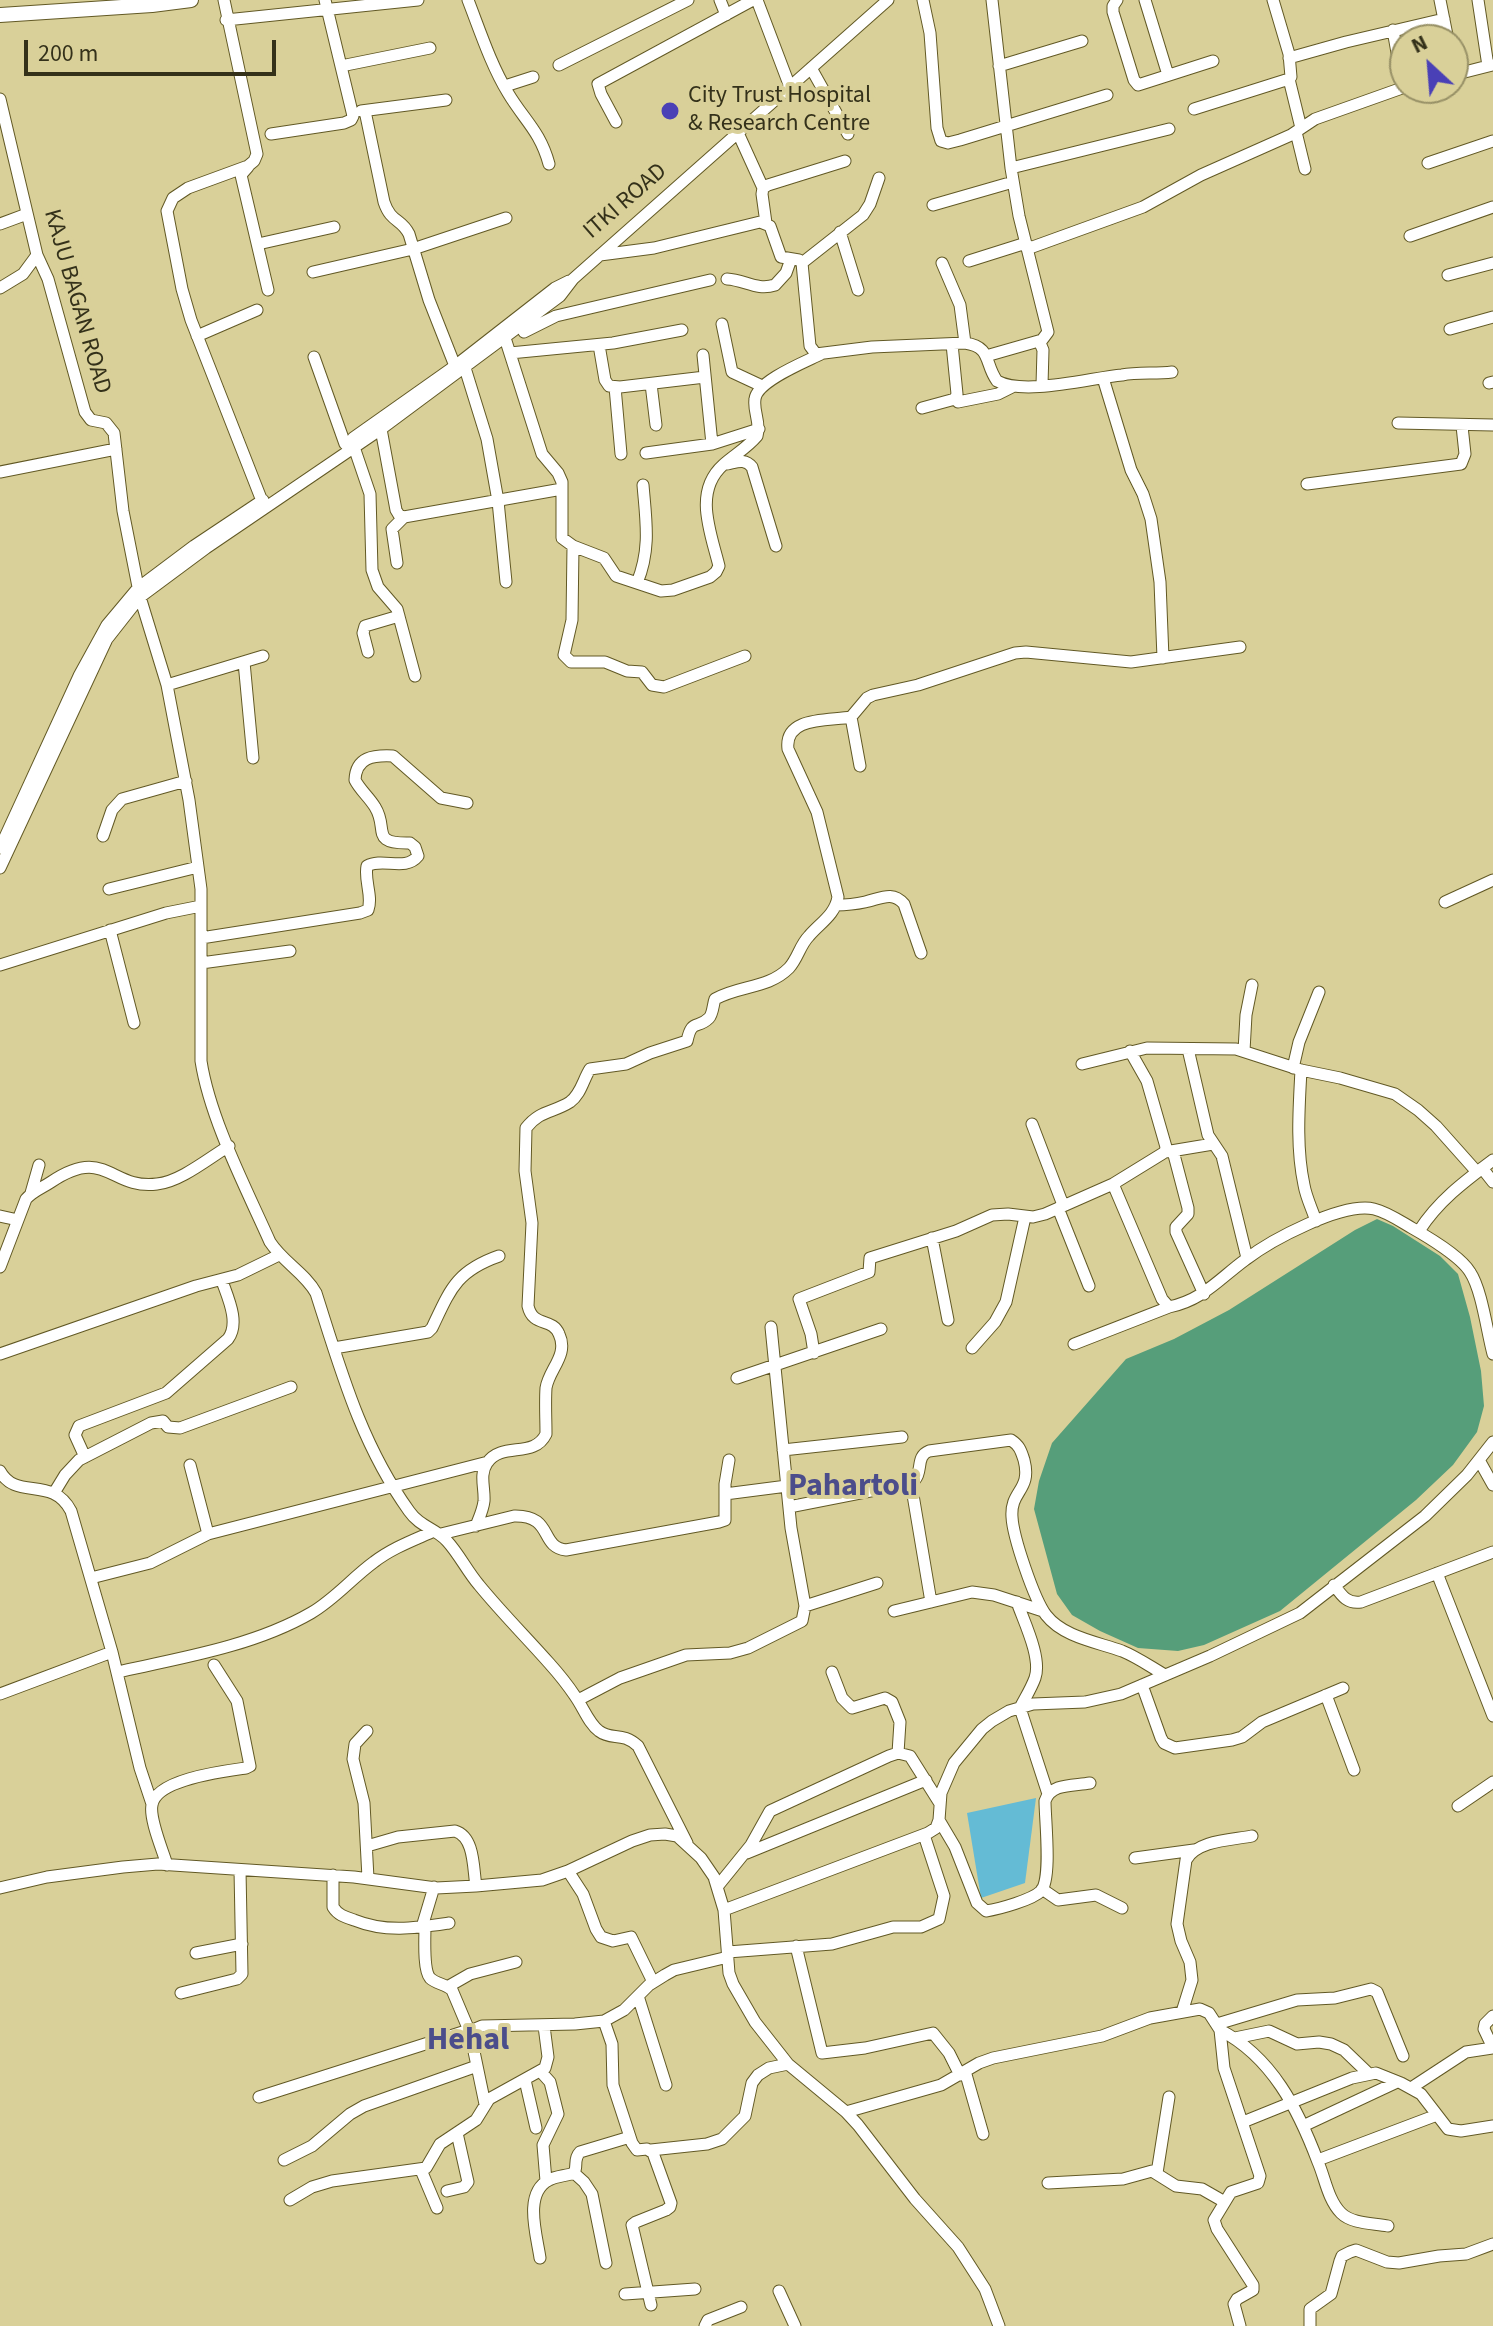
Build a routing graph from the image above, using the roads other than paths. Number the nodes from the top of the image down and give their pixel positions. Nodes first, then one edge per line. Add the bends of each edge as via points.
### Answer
1 (83, 0) edge
2 (185, 0) edge
3 (224, 0) edge
4 (418, 0) edge
5 (468, 0) edge
6 (688, 0) edge
7 (720, 0) edge
8 (755, 0) edge
9 (888, 0) edge
10 (923, 0) edge
11 (992, 0) edge
12 (1117, 0) edge
13 (1145, 0) edge
14 (1440, 0) edge
15 (1478, 0) edge
16 (1276, 1) edge
17 (326, 5) edge
18 (0, 6) edge
19 (0, 15) edge
20 (726, 15) junction
21 (1444, 19) junction
22 (226, 20) junction
23 (1421, 24) edge
24 (1445, 24) edge
25 (1389, 31) edge
26 (1082, 41) dead end
27 (430, 48) dead end
28 (1289, 58) junction
29 (1213, 61) dead end
30 (559, 65) dead end
31 (1490, 65) edge
32 (341, 66) junction
33 (999, 66) junction
34 (811, 68) junction
35 (1469, 68) edge
36 (1168, 75) junction
37 (533, 77) dead end
38 (1289, 79) junction
39 (505, 86) junction
40 (790, 87) junction
41 (1389, 90) edge
42 (1107, 95) dead end
43 (0, 99) edge
44 (446, 100) dead end
45 (1194, 109) dead end
46 (365, 111) junction
47 (352, 112) junction
48 (616, 122) dead end
49 (1006, 125) junction
50 (1169, 129) dead end
51 (1299, 130) junction
52 (738, 133) junction
53 (271, 134) dead end
54 (848, 134) dead end
55 (1493, 141) edge
56 (13, 157) junction
57 (0, 160) edge
58 (845, 161) dead end
59 (1428, 163) dead end
60 (549, 164) dead end
61 (248, 166) junction
62 (1011, 168) junction
63 (1305, 169) dead end
64 (879, 178) dead end
65 (1013, 182) junction
66 (763, 188) junction
67 (933, 205) dead end
68 (1493, 207) edge
69 (27, 214) junction
70 (506, 218) dead end
71 (766, 223) junction
72 (0, 224) edge
73 (334, 227) dead end
74 (840, 232) junction
75 (1410, 236) dead end
76 (258, 244) junction
77 (1027, 246) junction
78 (413, 249) junction
79 (37, 255) junction
80 (599, 255) junction
81 (797, 261) junction
82 (969, 261) dead end
83 (942, 263) dead end
84 (1493, 263) edge
85 (313, 272) dead end
86 (1448, 275) dead end
87 (573, 279) junction
88 (727, 279) dead end
89 (710, 280) dead end
90 (0, 288) edge
91 (268, 290) dead end
92 (858, 290) dead end
93 (257, 310) dead end
94 (1493, 317) edge
95 (722, 324) dead end
96 (1450, 329) dead end
97 (682, 330) dead end
98 (197, 336) junction
99 (1042, 340) junction
100 (965, 343) junction
101 (952, 344) junction
102 (507, 345) junction
103 (599, 345) junction
104 (821, 354) junction
105 (703, 355) dead end
106 (986, 356) junction
107 (314, 357) dead end
108 (460, 367) junction
109 (1172, 372) dead end
110 (705, 377) junction
111 (1103, 378) junction
112 (651, 384) junction
113 (1042, 385) junction
114 (762, 386) junction
115 (615, 387) junction
116 (1012, 387) junction
117 (958, 402) dead end
118 (922, 408) dead end
119 (1398, 423) dead end
120 (656, 425) dead end
121 (1493, 425) edge
122 (1462, 426) junction
123 (381, 429) junction
124 (759, 429) junction
125 (712, 444) junction
126 (349, 445) junction
127 (116, 449) junction
128 (646, 453) dead end
129 (621, 454) dead end
130 (722, 465) junction
131 (0, 472) edge
132 (1307, 484) dead end
133 (643, 485) dead end
134 (562, 489) junction
135 (262, 501) junction
136 (498, 501) junction
137 (404, 517) junction
138 (573, 546) junction
139 (776, 546) dead end
140 (397, 563) dead end
141 (506, 582) dead end
142 (637, 583) junction
143 (139, 592) junction
144 (399, 616) junction
145 (1240, 647) dead end
146 (368, 652) dead end
147 (263, 656) dead end
148 (745, 656) dead end
149 (1163, 658) junction
150 (244, 662) junction
151 (415, 676) dead end
152 (167, 685) junction
153 (851, 717) junction
154 (253, 758) dead end
155 (860, 766) dead end
156 (186, 781) junction
157 (467, 803) dead end
158 (103, 836) dead end
159 (2, 840) edge
160 (198, 867) junction
161 (0, 868) edge
162 (1493, 880) edge
163 (109, 889) dead end
164 (1445, 902) dead end
165 (836, 905) junction
166 (201, 906) junction
167 (110, 930) junction
168 (201, 938) junction
169 (290, 951) dead end
170 (921, 953) dead end
171 (201, 963) junction
172 (0, 965) edge
173 (1252, 985) dead end
174 (1319, 992) dead end
175 (134, 1023) dead end
176 (1188, 1049) junction
177 (1130, 1051) junction
178 (1244, 1051) junction
179 (1082, 1064) dead end
180 (1297, 1069) junction
181 (1032, 1124) dead end
182 (1213, 1144) junction
183 (229, 1146) junction
184 (1169, 1151) junction
185 (1493, 1160) edge
186 (39, 1165) dead end
187 (1479, 1170) junction
188 (1493, 1182) edge
189 (1113, 1184) junction
190 (31, 1193) junction
191 (1061, 1207) junction
192 (0, 1216) edge
193 (1025, 1217) junction
194 (18, 1220) junction
195 (1316, 1221) junction
196 (1419, 1231) junction
197 (932, 1238) junction
198 (279, 1255) junction
199 (499, 1256) dead end
200 (1247, 1258) junction
201 (0, 1267) edge
202 (222, 1281) junction
203 (1089, 1286) dead end
204 (1204, 1294) junction
205 (1169, 1307) junction
206 (948, 1320) dead end
207 (771, 1327) dead end
208 (881, 1329) dead end
209 (1074, 1344) dead end
210 (334, 1348) junction
211 (972, 1348) dead end
212 (814, 1353) junction
213 (0, 1354) edge
214 (1493, 1354) edge
215 (775, 1366) junction
216 (737, 1378) dead end
217 (291, 1387) dead end
218 (902, 1437) dead end
219 (1493, 1442) edge
220 (783, 1450) junction
221 (85, 1457) junction
222 (729, 1460) dead end
223 (1479, 1460) junction
224 (488, 1462) junction
225 (190, 1465) dead end
226 (0, 1471) edge
227 (911, 1483) junction
228 (14, 1485) junction
229 (1493, 1485) edge
230 (392, 1486) junction
231 (787, 1486) junction
232 (0, 1491) edge
233 (54, 1493) junction
234 (725, 1494) junction
235 (789, 1507) junction
236 (476, 1526) junction
237 (437, 1533) junction
238 (208, 1534) junction
239 (1493, 1552) edge
240 (1437, 1573) junction
241 (91, 1578) junction
242 (877, 1583) dead end
243 (1334, 1585) junction
244 (931, 1602) junction
245 (1017, 1602) junction
246 (805, 1606) junction
247 (894, 1611) dead end
248 (1043, 1611) junction
249 (112, 1652) junction
250 (214, 1665) dead end
251 (117, 1672) junction
252 (832, 1672) dead end
253 (1165, 1675) junction
254 (1142, 1685) junction
255 (1343, 1688) dead end
256 (0, 1694) edge
257 (1326, 1695) junction
258 (578, 1700) junction
259 (1020, 1708) junction
260 (1493, 1716) edge
261 (367, 1731) dead end
262 (898, 1753) junction
263 (1354, 1770) dead end
264 (926, 1780) junction
265 (1493, 1782) edge
266 (1090, 1783) dead end
267 (1048, 1794) junction
268 (939, 1802) junction
269 (152, 1804) junction
270 (1458, 1806) dead end
271 (939, 1820) junction
272 (924, 1835) junction
273 (1252, 1836) dead end
274 (687, 1843) junction
275 (367, 1846) junction
276 (1195, 1849) junction
277 (743, 1855) junction
278 (1135, 1858) dead end
279 (167, 1865) junction
280 (240, 1870) junction
281 (568, 1871) junction
282 (333, 1875) junction
283 (368, 1878) junction
284 (476, 1886) junction
285 (434, 1887) junction
286 (717, 1887) junction
287 (0, 1888) edge
288 (1042, 1889) junction
289 (1122, 1908) dead end
290 (724, 1910) junction
291 (449, 1923) dead end
292 (423, 1926) junction
293 (242, 1944) junction
294 (796, 1946) junction
295 (196, 1953) dead end
296 (728, 1954) junction
297 (516, 1962) dead end
298 (653, 1982) junction
299 (449, 1986) junction
300 (181, 1993) dead end
301 (638, 1996) junction
302 (1182, 2012) junction
303 (1493, 2016) edge
304 (604, 2021) junction
305 (544, 2026) junction
306 (1218, 2027) junction
307 (470, 2033) junction
308 (1235, 2038) junction
309 (1493, 2048) edge
310 (1403, 2056) dead end
311 (788, 2064) junction
312 (477, 2066) junction
313 (541, 2072) junction
314 (962, 2073) junction
315 (1369, 2074) junction
316 (525, 2080) junction
317 (1397, 2082) junction
318 (666, 2085) dead end
319 (1411, 2088) junction
320 (259, 2097) dead end
321 (1169, 2097) dead end
322 (1293, 2102) junction
323 (485, 2104) junction
324 (846, 2112) junction
325 (1437, 2115) junction
326 (1243, 2122) junction
327 (1303, 2126) junction
328 (1493, 2126) edge
329 (536, 2128) dead end
330 (457, 2133) junction
331 (983, 2134) dead end
332 (630, 2137) junction
333 (651, 2150) junction
334 (284, 2160) dead end
335 (1318, 2160) junction
336 (421, 2170) junction
337 (574, 2173) junction
338 (1157, 2173) junction
339 (546, 2181) junction
340 (1048, 2183) dead end
341 (447, 2191) dead end
342 (290, 2200) dead end
343 (1223, 2201) junction
344 (437, 2208) dead end
345 (1388, 2226) dead end
346 (1493, 2244) edge
347 (540, 2258) dead end
348 (606, 2263) dead end
349 (695, 2289) dead end
350 (779, 2291) dead end
351 (648, 2292) junction
352 (625, 2294) dead end
353 (651, 2305) dead end
354 (741, 2307) dead end
355 (705, 2326) edge
356 (795, 2326) edge
357 (999, 2326) edge
358 (1240, 2326) edge
359 (1310, 2326) edge

1 - 18 main road
2 - 19 main road
3 - 22 street
4 - 17 street
5 - 39 street
6 - 30 street
7 - 20 street
8 - 20 street
8 - 40 street
9 - 34 street, ITKI ROAD
10 - 49 street via 941,141
11 - 33 street
12 - 36 street via 1113,12 1134,80 1138,85
13 - 36 street
14 - 21 street
15 - 31 street
16 - 28 street
17 - 22 street
17 - 32 street
20 - 48 street via 598,84
21 - 23 street
21 - 24 street
22 - 61 street via 257,154
25 - 28 street
26 - 33 street
27 - 32 street
28 - 38 street
29 - 36 street
31 - 35 street
32 - 47 street
33 - 49 street
34 - 40 street, ITKI ROAD
34 - 54 street
37 - 39 street
38 - 45 street
38 - 51 street
39 - 60 street via 531,123
40 - 52 street, ITKI ROAD
41 - 51 street
42 - 49 street
43 - 56 street, KAJU BAGAN ROAD
44 - 46 street
46 - 47 street
46 - 78 street via 388,214 406,229
47 - 53 street via 344,123
49 - 62 street
50 - 62 street
51 - 63 street
51 - 77 street via 1143,207
52 - 66 street
52 - 80 street, ITKI ROAD
55 - 59 street
56 - 57 street
56 - 69 street, KAJU BAGAN ROAD
58 - 66 street
61 - 76 street via 241,175
61 - 98 street via 188,188 168,205 182,289
62 - 65 street
64 - 74 street via 866,211
65 - 67 street
65 - 77 street
66 - 71 street
68 - 75 street
69 - 72 street
69 - 79 street, KAJU BAGAN ROAD
70 - 78 street
71 - 80 street
71 - 81 street via 779,254
73 - 76 street
74 - 81 street
74 - 92 street
76 - 91 street
77 - 82 street
77 - 99 street via 1048,332
78 - 85 street
78 - 108 street via 429,300
79 - 90 street via 23,274
79 - 127 street, KAJU BAGAN ROAD via 87,417 111,428
80 - 87 street, ITKI ROAD
81 - 88 street via 775,285 756,287
81 - 104 street via 810,346
83 - 100 street via 960,305
84 - 86 street
87 - 102 street
87 - 108 street
89 - 102 street via 548,319
93 - 98 street
94 - 96 street
95 - 114 street via 732,372
97 - 103 street
98 - 135 street
99 - 106 street
99 - 113 street
100 - 101 street
100 - 106 street via 981,347
101 - 104 street
101 - 118 street via 955,399
102 - 103 street
102 - 108 street
102 - 134 street via 542,454 560,477
103 - 115 street via 607,384
104 - 114 street
105 - 110 street
106 - 116 street via 997,381
107 - 126 street
108 - 123 street
108 - 126 street
108 - 136 street via 487,439
109 - 111 street
110 - 112 street
110 - 125 street
111 - 113 street
111 - 149 street via 1151,519
112 - 115 street
112 - 120 street
113 - 116 street
114 - 124 street via 755,399
115 - 129 street
116 - 117 street
119 - 122 street
121 - 122 street
122 - 132 street via 1461,464
123 - 126 street
123 - 137 street via 396,510
124 - 125 street
124 - 130 street via 751,443
125 - 128 street
126 - 135 street
126 - 143 street
126 - 144 street via 370,494 374,579
127 - 131 street
127 - 143 street
130 - 139 street via 744,460 752,467
130 - 142 street via 705,495 716,572 667,592
133 - 142 street via 648,543
134 - 136 street
134 - 138 street via 561,533
135 - 143 street via 194,546
136 - 137 street
136 - 141 street
137 - 140 street via 392,529
138 - 142 street via 598,554 616,576
138 - 148 street via 572,620 564,648 571,662 610,663 642,672 652,685 664,687
143 - 152 street
143 - 159 street via 113,616 94,647
143 - 161 street via 107,639
144 - 146 street via 365,626
144 - 151 street
145 - 149 street
147 - 150 street
149 - 153 street via 1118,661 1015,653 873,695
150 - 152 street
150 - 154 street
152 - 156 street
153 - 155 street
153 - 165 street via 807,723 787,741 817,812
156 - 158 street via 122,799
156 - 160 street
157 - 168 street via 441,798 393,756 364,759 355,780 376,808 385,839 410,843 418,856 407,864 367,866 368,910
160 - 163 street
160 - 166 street
162 - 164 street
165 - 170 street via 887,895 900,899
165 - 224 street via 782,974 715,999 711,1015 689,1030 681,1045 626,1064 590,1069 575,1097 540,1114 526,1128 532,1223 529,1313 558,1331 561,1352 546,1387 543,1440 531,1449 502,1451
166 - 167 street
166 - 168 street
167 - 172 street
167 - 175 street
168 - 171 street
169 - 171 street
171 - 183 street via 201,1061
173 - 178 street
174 - 180 street via 1299,1042
176 - 177 street
176 - 178 street
176 - 182 street
177 - 179 street
177 - 184 street via 1147,1081
178 - 180 street
180 - 187 street via 1395,1094
180 - 195 street via 1302,1177
181 - 191 street
182 - 184 street
182 - 200 street via 1222,1156
183 - 190 street via 158,1184 87,1166
183 - 198 street
184 - 189 street
184 - 204 street via 1188,1208 1176,1232
185 - 187 street
186 - 190 street
187 - 188 street
187 - 196 street via 1431,1212
189 - 191 street
189 - 205 street
190 - 194 street
191 - 193 street
191 - 203 street
192 - 194 street
193 - 197 street via 992,1215
193 - 211 street via 1006,1302
194 - 201 street
195 - 196 street via 1370,1208
195 - 200 street
196 - 214 street via 1470,1272
197 - 206 street
197 - 212 street via 870,1258 869,1272 799,1299
198 - 202 street
198 - 210 street via 316,1293
199 - 210 street via 458,1279 428,1332
200 - 204 street
202 - 213 street
202 - 221 street via 233,1333 166,1393 79,1426 75,1435
204 - 205 street
205 - 209 street
207 - 215 street
208 - 212 street
210 - 230 street via 357,1418
212 - 215 street
215 - 216 street
215 - 220 street
217 - 221 street via 180,1428 163,1421 151,1423
218 - 220 street
219 - 223 street
220 - 231 street
221 - 233 street via 71,1467
222 - 234 street
223 - 229 street
223 - 243 street via 1425,1516
224 - 230 street
224 - 236 street
225 - 238 street
226 - 228 street
227 - 235 street
227 - 244 street
227 - 248 street via 919,1473 920,1458 929,1451 1016,1443 1027,1478 1015,1497 1012,1516
228 - 232 street
228 - 233 street
230 - 237 street via 419,1524
230 - 238 street
231 - 234 street
231 - 235 street
233 - 241 street via 67,1501
234 - 236 street via 725,1520 578,1549 560,1549 539,1521 525,1516
235 - 246 street
236 - 237 street
237 - 251 street via 389,1551 327,1602 293,1622 229,1646
237 - 258 street
238 - 241 street via 150,1563
239 - 240 street
240 - 243 street via 1361,1602 1345,1599
240 - 260 street
241 - 249 street
242 - 246 street
243 - 253 street via 1276,1626
244 - 245 street via 972,1592
244 - 247 street
245 - 248 street
245 - 259 street via 1037,1668
246 - 258 street via 802,1621 748,1648 686,1655 620,1678
248 - 253 street via 1063,1629 1122,1651
249 - 251 street
249 - 256 street
250 - 269 street via 239,1708 250,1766 178,1783 155,1796
251 - 269 street
252 - 262 street via 852,1708 885,1698 892,1702 900,1722
253 - 254 street
254 - 257 street via 1161,1738 1175,1748 1242,1737 1262,1722
254 - 259 street via 1094,1700
255 - 257 street
257 - 263 street
258 - 274 street via 601,1733 622,1736 638,1746
259 - 267 street
259 - 268 street via 982,1729 954,1763
261 - 275 street via 355,1744 353,1759
262 - 264 street via 910,1756
262 - 277 street via 777,1806
264 - 268 street
264 - 277 street
265 - 270 street
266 - 267 street
267 - 288 street
268 - 271 street
269 - 279 street
271 - 272 street
271 - 288 street via 980,1908 996,1910
272 - 290 street
272 - 294 street via 944,1896 939,1919 832,1944
273 - 276 street
274 - 281 street via 677,1836 650,1835
274 - 286 street
275 - 283 street
275 - 284 street via 409,1835 462,1833 469,1843
276 - 278 street
276 - 302 street via 1186,1860 1177,1924 1193,1972
277 - 286 street
279 - 280 street
279 - 287 street via 47,1877
280 - 282 street
280 - 293 street
281 - 284 street via 542,1880
281 - 298 street via 601,1937 631,1937
282 - 283 street
282 - 292 street via 336,1912 378,1928
283 - 285 street
284 - 285 street
285 - 292 street
286 - 290 street
288 - 289 street via 1058,1900 1096,1895
290 - 296 street
291 - 292 street
292 - 299 street via 426,1972
293 - 295 street
293 - 300 street via 241,1977
294 - 296 street
294 - 314 street via 822,2053 933,2033
296 - 298 street
296 - 311 street via 733,1984
297 - 299 street
298 - 301 street
299 - 307 street
301 - 304 street
301 - 318 street
302 - 306 street via 1200,2009
302 - 314 street via 1102,2036 993,2058
303 - 309 street via 1484,2029
304 - 305 street
304 - 332 street via 612,2044 613,2085
305 - 307 street via 482,2026
305 - 313 street via 548,2063
306 - 308 street
306 - 310 street via 1297,2000 1375,1990
306 - 326 street via 1224,2068
307 - 312 street
307 - 320 street
308 - 315 street via 1269,2031 1297,2044 1331,2044
308 - 322 street
309 - 319 street via 1466,2052
311 - 324 street
311 - 333 street via 758,2075 745,2116 722,2139
312 - 323 street
312 - 334 street via 355,2110 312,2146
313 - 316 street
313 - 339 street via 550,2082 558,2114 543,2145
314 - 324 street via 941,2085
314 - 331 street
315 - 317 street
315 - 322 street
316 - 323 street
316 - 329 street
317 - 319 street
317 - 327 street
319 - 325 street
321 - 338 street
322 - 326 street
322 - 327 street
323 - 330 street via 476,2120
324 - 357 street via 970,2263
325 - 328 street via 1455,2131
325 - 335 street
326 - 343 street via 1260,2179
327 - 335 street
330 - 336 street via 440,2144
330 - 341 street via 468,2182
332 - 333 street via 637,2150
332 - 337 street via 580,2152
333 - 351 street via 671,2203 632,2225
335 - 345 street via 1342,2214
336 - 342 street via 332,2181
336 - 344 street
337 - 339 street
337 - 348 street via 592,2194
338 - 340 street
338 - 343 street via 1176,2186 1202,2189
339 - 347 street via 536,2194 534,2209
343 - 358 street via 1215,2225 1254,2288 1234,2304
346 - 359 street via 1466,2254 1399,2263 1356,2250 1345,2254 1331,2294 1310,2309
349 - 351 street
350 - 356 street
351 - 352 street
351 - 353 street
354 - 355 street

